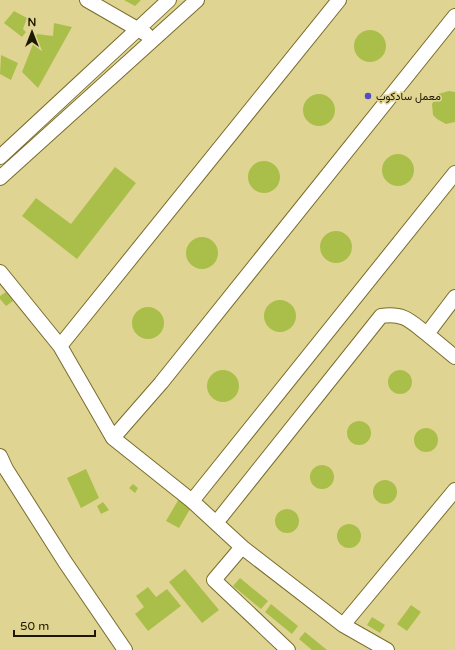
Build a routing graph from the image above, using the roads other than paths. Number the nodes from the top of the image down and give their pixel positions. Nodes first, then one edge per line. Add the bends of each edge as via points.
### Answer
1 (87, 0) edge
2 (169, 0) edge
3 (197, 0) edge
4 (339, 0) edge
5 (455, 16) edge
6 (139, 29) junction
7 (153, 39) junction
8 (34, 126) junction
9 (44, 137) junction
10 (0, 157) edge
11 (455, 173) edge
12 (0, 178) edge
13 (0, 272) edge
14 (455, 297) edge
15 (427, 334) junction
16 (60, 346) junction
17 (455, 357) edge
18 (113, 438) junction
19 (0, 456) edge
20 (455, 490) edge
21 (192, 501) junction
22 (216, 523) junction
23 (242, 547) junction
24 (343, 625) junction
25 (125, 650) edge
26 (288, 650) edge
27 (387, 650) edge

1 - 6 street
2 - 6 street
3 - 7 street
4 - 16 street
5 - 18 street via 161,383
6 - 7 street
6 - 8 street
7 - 9 street
8 - 9 street
8 - 10 street
9 - 12 street
11 - 21 street
13 - 16 street
14 - 15 street
15 - 17 street
15 - 22 street via 408,319 395,314 381,316
16 - 18 street
18 - 21 street
19 - 25 street via 65,562
20 - 24 street
21 - 22 street
22 - 23 street
23 - 24 street
23 - 26 street via 214,580
24 - 27 street

